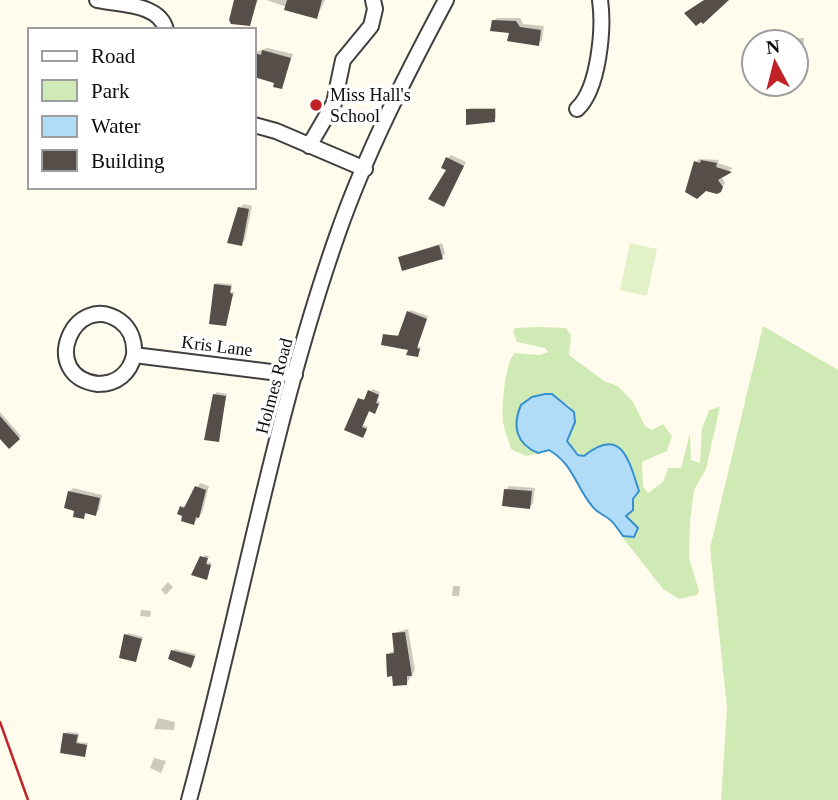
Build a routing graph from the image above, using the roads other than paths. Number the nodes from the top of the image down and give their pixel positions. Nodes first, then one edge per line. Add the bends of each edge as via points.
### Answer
1 (97, 0) edge
2 (373, 0) edge
3 (446, 0) edge
4 (600, 0) edge
5 (165, 28) edge
6 (577, 109) dead end
7 (256, 126) edge
8 (309, 146) junction
9 (365, 169) junction
10 (134, 355) junction
11 (295, 375) junction
12 (190, 800) edge

1 - 5 street via 149,10 163,19
2 - 8 street via 371,26 343,60 334,103
3 - 9 street, Holmes Road
4 - 6 street via 599,51
7 - 8 street
8 - 9 street
9 - 11 street, Holmes Road via 338,233
10 - 10 street via 121,377 110,383 92,383 70,366 67,341 81,321 106,316 130,332
10 - 11 street, Kris Lane
11 - 12 street, Holmes Road

